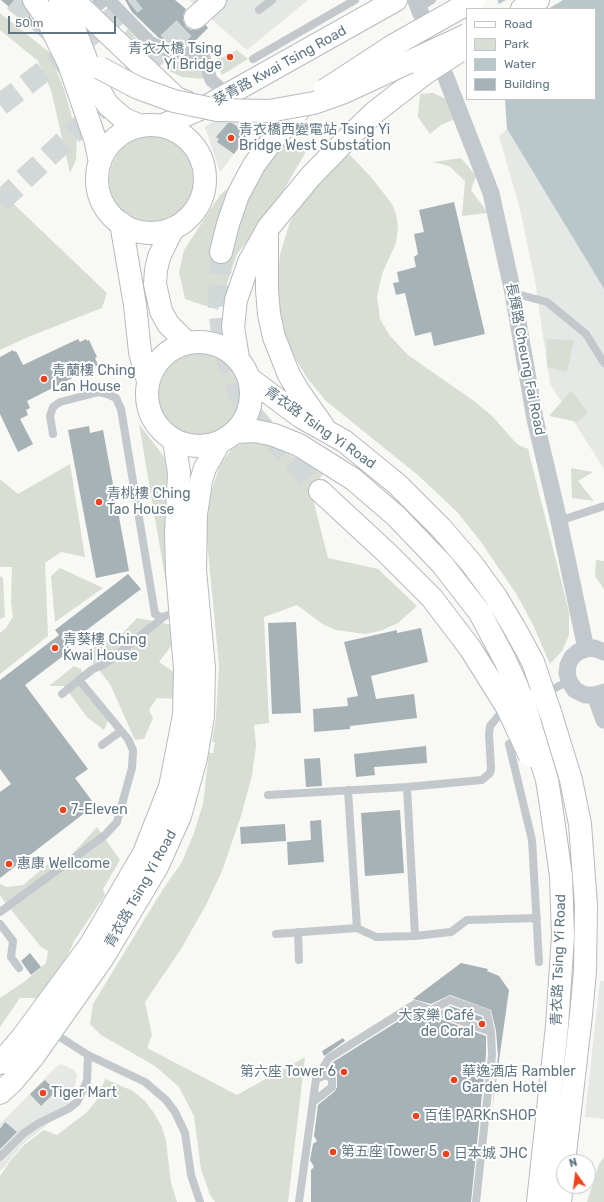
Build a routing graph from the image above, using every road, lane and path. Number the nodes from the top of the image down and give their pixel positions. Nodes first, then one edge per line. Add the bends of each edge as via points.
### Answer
1 (34, 0) edge
2 (60, 0) edge
3 (109, 0) edge
4 (215, 0) edge
5 (272, 0) edge
6 (355, 0) edge
7 (474, 0) edge
8 (538, 0) edge
9 (88, 4) edge
10 (417, 5) edge
11 (524, 8) edge
12 (259, 10) dead end
13 (195, 18) tunnel mouth
14 (466, 35) edge
15 (466, 46) edge
16 (253, 59) dead end
17 (100, 68) dead end
18 (444, 75) dead end
19 (325, 90) dead end
20 (221, 95) junction
21 (297, 113) dead end
22 (151, 126) junction
23 (100, 162) junction
24 (121, 223) junction
25 (174, 228) junction
26 (268, 228) junction
27 (221, 252) tunnel mouth
28 (513, 293) junction
29 (187, 343) junction
30 (238, 358) junction
31 (604, 363) edge
32 (250, 379) junction
33 (148, 381) junction
34 (326, 430) junction
35 (53, 434) dead end
36 (227, 437) junction
37 (174, 440) junction
38 (320, 491) tunnel mouth
39 (604, 506) edge
40 (559, 521) junction
41 (172, 615) junction
42 (586, 648) junction
43 (604, 652) edge
44 (79, 680) junction
45 (600, 693) edge
46 (62, 694) dead end
47 (500, 714) dead end
48 (604, 720) edge
49 (121, 731) junction
50 (102, 744) dead end
51 (509, 744) dead end
52 (407, 787) junction
53 (348, 790) junction
54 (268, 795) dead end
55 (551, 805) junction
56 (0, 912) edge
57 (537, 918) junction
58 (0, 924) edge
59 (357, 928) junction
60 (298, 932) junction
61 (276, 934) dead end
62 (415, 936) junction
63 (299, 960) dead end
64 (540, 962) dead end
65 (19, 968) dead end
66 (431, 1010) junction
67 (52, 1032) junction
68 (491, 1032) junction
69 (88, 1055) junction
70 (0, 1063) edge
71 (316, 1079) junction
72 (0, 1093) edge
73 (313, 1102) junction
74 (565, 1154) edge
75 (0, 1157) edge
76 (200, 1202) edge
77 (299, 1202) edge
78 (476, 1202) edge
79 (538, 1202) edge

1 - 23 main road via 46,17 69,64 95,139
2 - 22 main road via 94,82 107,104 124,119
3 - 20 street via 150,42 170,52 202,51 211,80
4 - 13 main road
5 - 12 lane
6 - 16 lane
7 - 19 main road, bridge via 394,45
8 - 11 main road
9 - 20 main road via 176,98 188,103
10 - 20 main road, 葵青路 Kwai Tsing Road
14 - 17 main road, bridge via 342,93 314,103 270,111 217,110 174,102 138,88
15 - 26 main road, bridge via 375,112 311,176
18 - 28 street, 長輝路 Cheung Fai Road via 491,193
20 - 22 main road, 葵青路 Kwai Tsing Road
21 - 27 main road via 254,165 238,195
22 - 23 main road via 121,134 113,141
22 - 25 main road via 175,130 184,136 194,146 204,168 205,183 202,197 194,212
23 - 24 main road via 97,177 102,201 110,214
24 - 25 main road via 131,229 145,232
24 - 33 main road via 133,290 140,352
25 - 29 main road via 159,257 155,284 159,304 168,324
26 - 30 main road via 249,262 236,300 233,327
26 - 34 main road via 267,290 274,337 289,375
28 - 31 lane via 547,302 586,334
28 - 40 street, 長輝路 Cheung Fai Road via 535,419
29 - 30 main road via 210,343 221,346
29 - 33 main road via 162,357
30 - 32 main road
32 - 34 main road, 青衣路 Tsing Yi Road via 301,417
32 - 36 main road via 252,392 245,421
33 - 37 main road via 149,411 159,429
34 - 74 main road, 青衣路 Tsing Yi Road, bridge via 397,484 463,552 486,581 507,613 533,662 572,780 583,851 586,936 581,1015
35 - 41 lane via 50,416 60,402 99,392 116,398 121,409 155,614
36 - 37 main road via 195,446
36 - 55 main road, 青衣路 Tsing Yi Road, bridge via 256,431 299,445 353,479 424,543 480,613 494,638 522,697 547,780
36 - 67 main road, 青衣路 Tsing Yi Road via 205,468 196,514 195,570 204,668 203,716 189,788 180,816 157,867 102,959
37 - 41 main road, 青衣路 Tsing Yi Road via 179,473 177,563
38 - 55 main road, bridge via 436,603 484,668 507,707
39 - 40 lane
40 - 42 street, 長輝路 Cheung Fai Road
41 - 44 lane
41 - 70 main road, 青衣路 Tsing Yi Road via 185,669 184,715 170,787 163,807 140,860 91,944 21,1039
42 - 43 street
42 - 45 street via 572,657 562,685 585,695
44 - 46 lane
44 - 49 lane
45 - 48 street
47 - 52 lane via 490,726 491,768 486,777 477,781
49 - 50 lane
49 - 56 lane via 134,756 117,822 105,835
51 - 57 lane via 532,840
52 - 53 lane
52 - 62 lane
53 - 54 lane
53 - 59 lane
55 - 79 main road, 青衣路 Tsing Yi Road via 561,876 563,936 557,1026
57 - 62 lane via 467,920 451,932
57 - 64 lane
58 - 65 lane via 13,941 11,957
59 - 60 lane
59 - 62 lane via 376,938
60 - 61 lane
60 - 63 lane
66 - 68 lane
66 - 68 lane via 450,1000 487,1013
66 - 71 lane via 415,1004 329,1058
67 - 69 lane
67 - 72 main road, 青衣路 Tsing Yi Road
68 - 78 lane via 492,1055
69 - 75 lane via 87,1081 77,1102 24,1133
69 - 76 lane via 130,1074 157,1091 166,1100 185,1133 191,1175
71 - 73 lane
71 - 73 lane via 326,1075 332,1079 332,1087
73 - 77 lane

